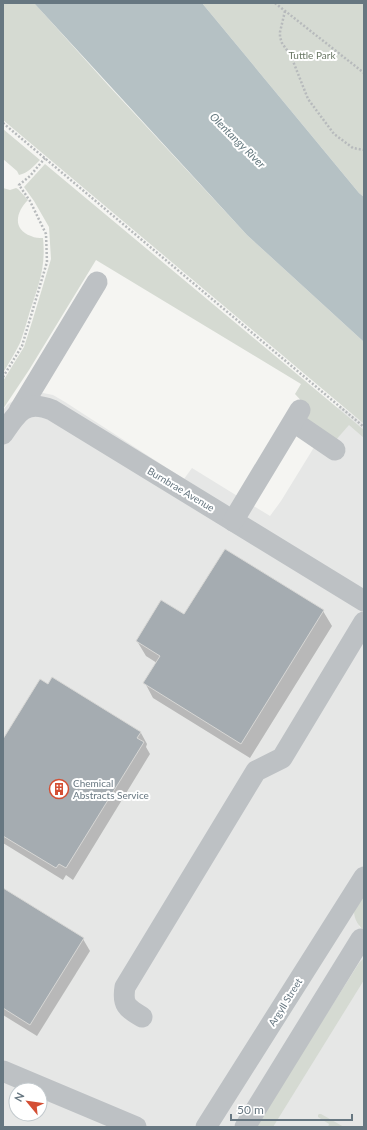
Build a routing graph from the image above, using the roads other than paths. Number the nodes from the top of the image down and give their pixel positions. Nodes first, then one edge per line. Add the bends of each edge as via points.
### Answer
1 (97, 282) dead end
2 (19, 411) junction
3 (3, 434) edge
4 (335, 450) dead end
5 (233, 521) junction
6 (364, 601) edge
7 (364, 622) edge
8 (364, 877) edge
9 (336, 922) junction
10 (363, 940) edge
11 (142, 1017) dead end
12 (3, 1071) edge
13 (136, 1127) edge
14 (206, 1127) edge
15 (244, 1127) edge

1 - 2 street
2 - 3 street
2 - 5 street, Burnbrae Avenue via 35,406 52,410
4 - 5 street via 297,416
5 - 6 street, Burnbrae Avenue
7 - 11 street via 282,758 256,772 125,987 126,1005
8 - 9 street, Argyll Street
9 - 10 street
9 - 14 street, Argyll Street
10 - 15 street
12 - 13 street

